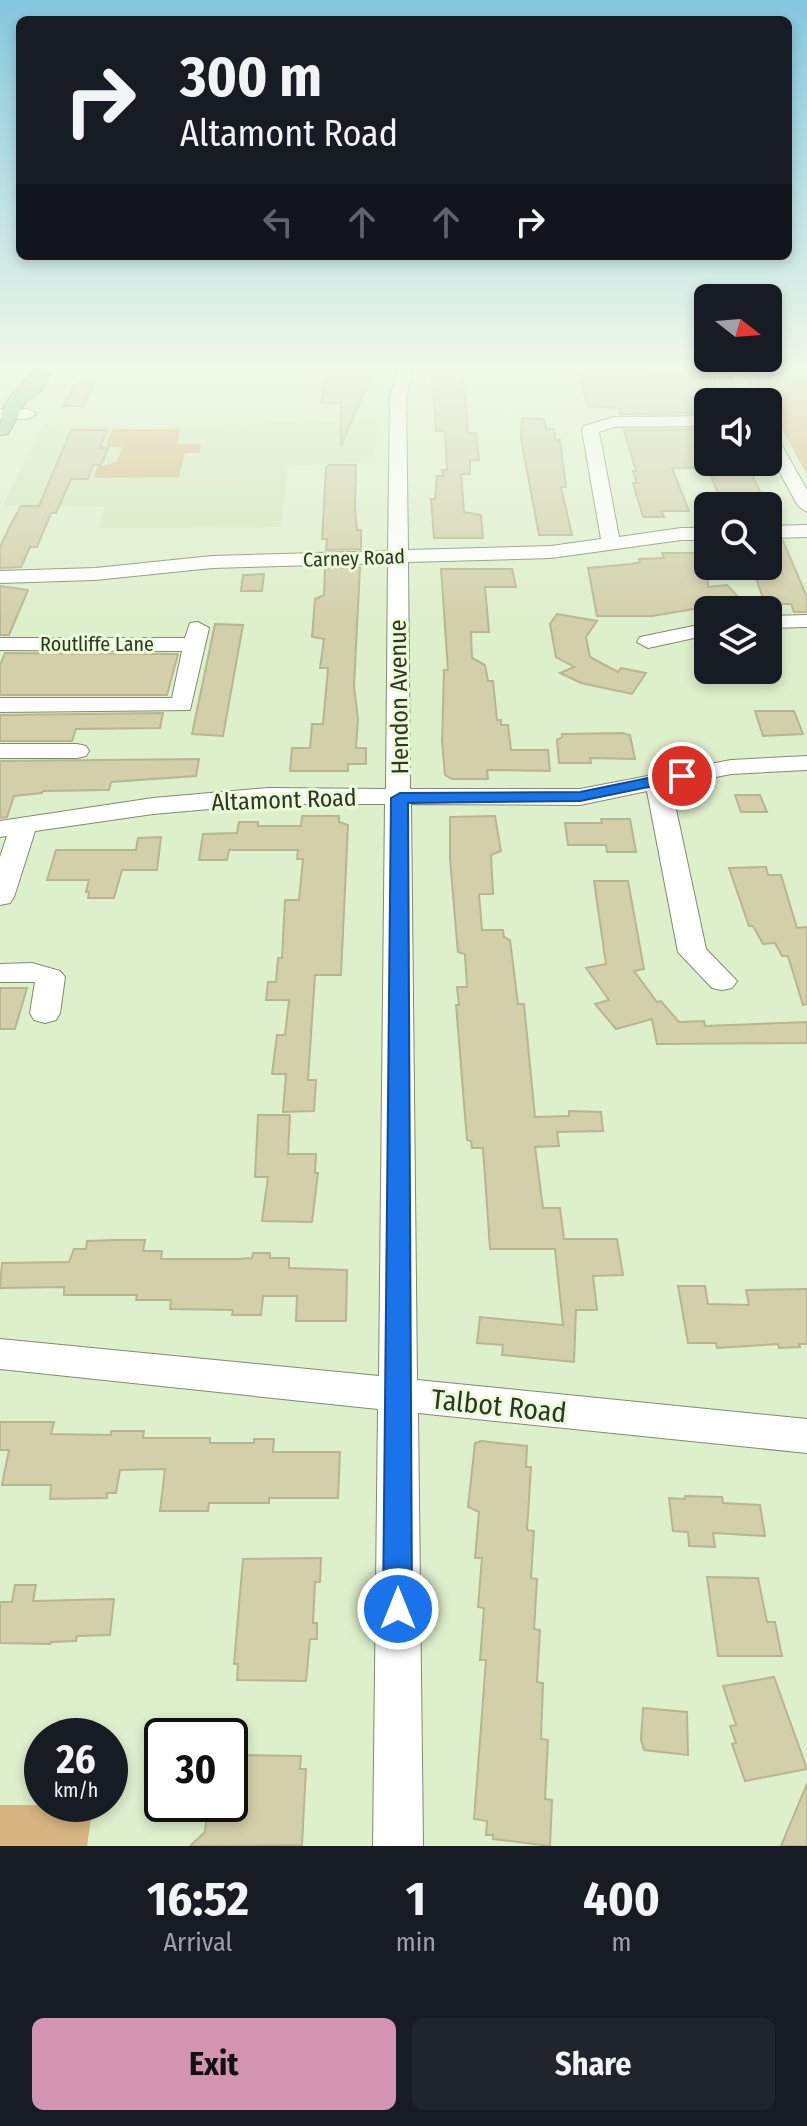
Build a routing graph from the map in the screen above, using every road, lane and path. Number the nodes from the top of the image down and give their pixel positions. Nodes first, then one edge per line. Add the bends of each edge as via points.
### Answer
1 (398, 452) edge
2 (594, 452) edge
3 (782, 460) edge
4 (807, 506) edge
5 (807, 531) edge
6 (782, 532) edge
7 (694, 535) edge
8 (611, 544) junction
9 (397, 557) junction
10 (0, 577) edge
11 (807, 621) edge
12 (782, 622) edge
13 (694, 632) edge
14 (648, 642) dead end
15 (0, 644) edge
16 (0, 705) edge
17 (0, 751) edge
18 (77, 751) dead end
19 (807, 763) edge
20 (657, 781) junction
21 (400, 798) junction
22 (11, 828) edge
23 (0, 897) edge
24 (0, 973) edge
25 (722, 981) dead end
26 (45, 1013) dead end
27 (0, 1354) edge
28 (398, 1396) junction
29 (806, 1441) edge
30 (398, 1846) edge

1 - 9 street, Hendon Avenue
2 - 8 street
3 - 4 street
5 - 6 street
7 - 8 street, Carney Road
8 - 9 street, Carney Road via 551,552
9 - 10 street, Carney Road via 212,562
9 - 21 street, Hendon Avenue
11 - 12 street
13 - 14 street
15 - 16 street, Routliffe Lane via 196,636 180,714
17 - 18 street
19 - 20 street, Altamont Road via 731,767
20 - 21 street, Altamont Road via 580,797
20 - 25 street via 692,952
21 - 22 street, Altamont Road via 268,796 153,806
21 - 28 street, Hendon Avenue
22 - 23 street
24 - 26 street via 50,977
27 - 28 street, Talbot Road
28 - 29 street, Talbot Road
28 - 30 street, Hendon Avenue

